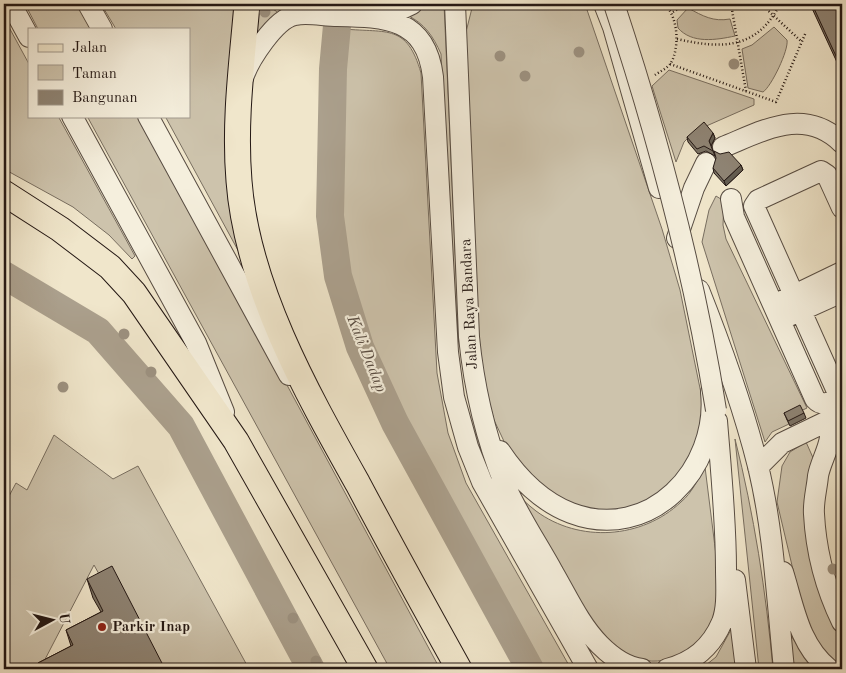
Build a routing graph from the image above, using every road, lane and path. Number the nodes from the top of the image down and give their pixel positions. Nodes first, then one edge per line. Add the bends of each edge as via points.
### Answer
1 (11, 4) edge
2 (88, 4) edge
3 (248, 4) edge
4 (412, 4) edge
5 (455, 4) edge
6 (464, 4) edge
7 (597, 4) edge
8 (604, 4) edge
9 (614, 4) edge
10 (665, 4) edge
11 (686, 4) edge
12 (719, 4) edge
13 (723, 4) edge
14 (730, 4) edge
15 (761, 4) edge
16 (780, 4) edge
17 (292, 11) edge
18 (673, 12) junction
19 (379, 17) junction
20 (774, 17) junction
21 (613, 27) junction
22 (101, 28) edge
23 (806, 32) dead end
24 (28, 35) edge
25 (677, 39) junction
26 (802, 42) junction
27 (737, 43) junction
28 (457, 57) junction
29 (670, 64) junction
30 (654, 75) dead end
31 (746, 91) junction
32 (238, 95) junction
33 (73, 118) edge
34 (149, 118) edge
35 (842, 143) edge
36 (723, 148) dead end
37 (706, 163) dead end
38 (4, 194) edge
39 (731, 199) dead end
40 (842, 208) edge
41 (677, 238) junction
42 (842, 272) edge
43 (699, 290) junction
44 (842, 292) edge
45 (797, 303) junction
46 (468, 307) junction
47 (777, 312) junction
48 (448, 352) junction
49 (314, 405) junction
50 (833, 411) edge
51 (488, 433) junction
52 (236, 441) junction
53 (758, 467) junction
54 (769, 527) junction
55 (726, 529) junction
56 (842, 622) edge
57 (365, 669) edge
58 (459, 669) edge
59 (588, 669) edge
60 (642, 669) edge
61 (667, 669) edge
62 (746, 669) edge
63 (784, 669) edge
64 (830, 669) edge

1 - 24 street
2 - 22 street
3 - 32 main road
4 - 19 street
5 - 28 street, Jalan Raya Bandara
6 - 28 street
7 - 21 street
8 - 21 street
9 - 55 street, bridge via 668,183 690,271 716,410
10 - 18 path
11 - 18 path
12 - 13 path
14 - 27 path
15 - 20 path
16 - 20 path
17 - 19 street
17 - 32 street via 249,63
18 - 25 path
19 - 48 street via 400,24 418,37 431,60
20 - 26 path
20 - 27 path via 760,31
21 - 41 street
23 - 26 path
25 - 27 path via 710,46
25 - 29 path
26 - 31 path via 776,102
27 - 31 path
28 - 46 street, Jalan Raya Bandara
29 - 30 path
29 - 31 path
32 - 49 main road via 239,181 244,218 268,299
33 - 52 street via 196,343
34 - 49 street via 275,352 294,384
35 - 36 street via 821,130 790,123 772,126
37 - 41 street
38 - 52 main road via 60,229 110,267 139,300
39 - 47 street via 734,217
40 - 45 street via 827,175 821,171 755,202 754,210
41 - 43 street
42 - 45 street
43 - 51 street via 709,367 711,416 706,444 692,472 662,502 650,510 620,518 588,518 571,513 538,495 525,483
43 - 53 street via 725,357
44 - 45 street
45 - 47 street
45 - 50 street
46 - 48 street
46 - 51 street, Jalan Raya Bandara via 472,365
47 - 50 street via 815,399
48 - 59 street via 454,397 482,482
49 - 58 main road
50 - 53 street via 782,443
50 - 56 street via 831,433 820,464 814,513 819,555 829,595
51 - 60 street, Jalan Raya Bandara via 517,509 587,630 612,656 626,665
52 - 57 main road
53 - 54 street
54 - 63 street
54 - 64 street via 804,639 810,651
55 - 61 street via 726,602 722,620 708,646 698,655
55 - 62 street via 741,612

